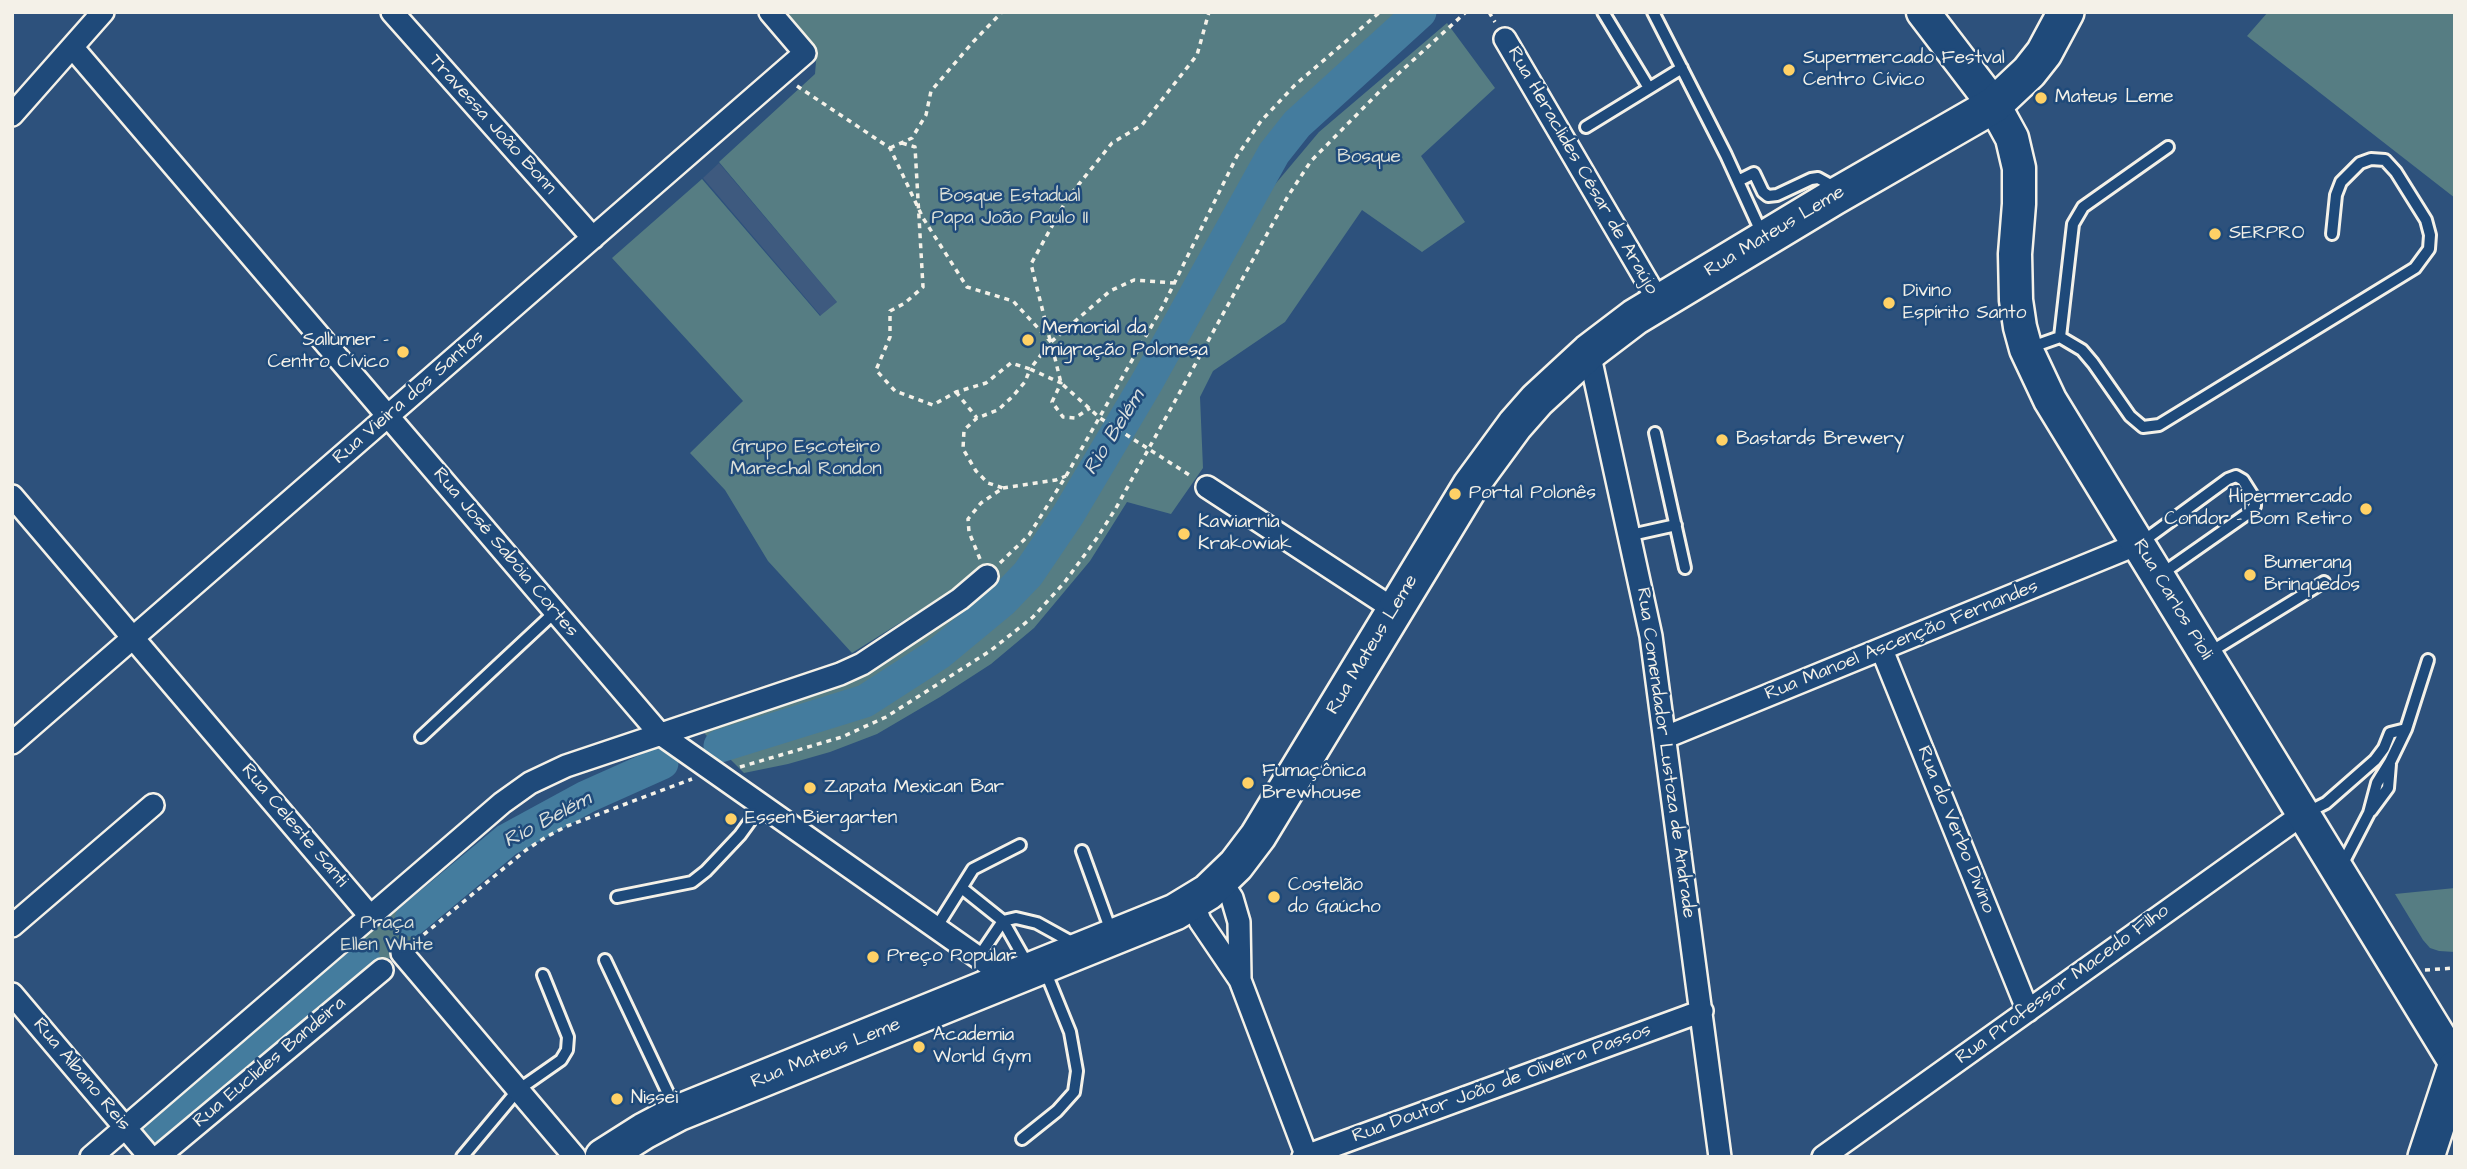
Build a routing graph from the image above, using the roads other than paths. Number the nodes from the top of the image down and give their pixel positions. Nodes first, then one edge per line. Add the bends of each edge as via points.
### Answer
1 (103, 12) edge
2 (392, 12) edge
3 (770, 12) edge
4 (1604, 12) edge
5 (1653, 12) edge
6 (1923, 12) edge
7 (2066, 12) edge
8 (1504, 39) dead end
9 (73, 48) junction
10 (1682, 68) junction
11 (1649, 88) junction
12 (1994, 105) junction
13 (12, 116) edge
14 (1586, 127) dead end
15 (2168, 147) dead end
16 (1738, 181) junction
17 (1834, 197) junction
18 (2332, 234) dead end
19 (593, 238) junction
20 (1765, 239) junction
21 (1659, 302) junction
22 (2060, 337) junction
23 (2026, 349) junction
24 (1588, 352) junction
25 (388, 416) junction
26 (1655, 433) dead end
27 (1207, 487) road end
28 (12, 496) edge
29 (1676, 526) junction
30 (1630, 535) junction
31 (2138, 544) junction
32 (1685, 568) dead end
33 (987, 576) road end
34 (2158, 576) junction
35 (2324, 582) dead end
36 (1395, 610) junction
37 (555, 612) junction
38 (133, 638) junction
39 (1882, 650) junction
40 (2206, 655) junction
41 (2428, 660) dead end
42 (2406, 729) junction
43 (659, 733) junction
44 (421, 737) dead end
45 (1666, 737) junction
46 (12, 743) edge
47 (153, 805) dead end
48 (761, 806) junction
49 (2303, 814) junction
50 (1020, 845) dead end
51 (1082, 851) dead end
52 (2339, 872) junction
53 (1221, 881) junction
54 (963, 889) junction
55 (617, 897) dead end
56 (1193, 902) junction
57 (370, 916) junction
58 (1003, 921) junction
59 (12, 926) edge
60 (936, 928) junction
61 (1099, 943) junction
62 (402, 953) road end
63 (978, 958) junction
64 (605, 960) dead end
65 (382, 970) dead end
66 (1028, 972) junction
67 (543, 975) dead end
68 (1240, 980) junction
69 (12, 993) edge
70 (2028, 1010) junction
71 (1702, 1012) junction
72 (2455, 1062) edge
73 (2455, 1069) edge
74 (518, 1090) junction
75 (678, 1113) junction
76 (125, 1127) junction
77 (1022, 1139) dead end
78 (1305, 1156) edge
79 (91, 1157) edge
80 (150, 1157) edge
81 (158, 1157) edge
82 (461, 1157) edge
83 (575, 1157) edge
84 (603, 1157) edge
85 (1720, 1157) edge
86 (1823, 1157) edge
87 (2426, 1157) edge

1 - 9 street
2 - 19 street, Travessa João Bonn
3 - 19 street, Rua Vieira dos Santos via 805,53
4 - 11 lane
5 - 10 lane
6 - 12 main road, Rua Carlos Pioli
7 - 12 main road, Rua Mateus Leme via 2044,53
8 - 21 street, Rua Heraclides César de Araújo
9 - 13 street
9 - 25 street, Rua José Sabóia Cortes
10 - 11 lane
10 - 16 lane
11 - 14 lane
12 - 17 main road, Rua Mateus Leme
12 - 23 main road, Rua Carlos Pioli via 2011,138 2019,168 2016,300
15 - 22 lane via 2082,207 2073,224
16 - 17 lane via 1754,173 1763,192 1777,195 1818,178 1827,183
16 - 20 lane
17 - 20 main road, Rua Mateus Leme
18 - 22 lane via 2341,182 2360,163 2385,160 2426,220 2429,249 2415,268 2158,425 2143,426 2130,416 2082,350
19 - 25 street, Rua Vieira dos Santos
20 - 21 main road, Rua Mateus Leme
21 - 24 main road, Rua Mateus Leme
22 - 23 lane
23 - 31 main road, Rua Carlos Pioli via 2050,400
24 - 30 street, Rua Comendador Lustoza de Andrade
24 - 36 main road, Rua Mateus Leme via 1514,425 1471,485
25 - 37 street, Rua José Sabóia Cortes
25 - 38 street, Rua Vieira dos Santos
26 - 29 lane
27 - 36 street
28 - 38 street, Rua Celeste Santi
29 - 30 lane
29 - 32 lane
30 - 45 street, Rua Comendador Lustoza de Andrade
31 - 34 main road, Rua Carlos Pioli
31 - 34 lane via 2228,479 2236,476 2243,480 2255,499 2250,512
31 - 39 street, Rua Manoel Ascenção Fernandes
33 - 43 street via 862,664
34 - 40 main road, Rua Carlos Pioli
35 - 40 lane
36 - 53 main road, Rua Mateus Leme via 1258,836
37 - 43 street, Rua José Sabóia Cortes
37 - 44 lane
38 - 46 street, Rua Vieira dos Santos
38 - 57 street, Rua Celeste Santi
39 - 45 street, Rua Manoel Ascenção Fernandes
39 - 70 street, Rua do Verbo Divino
40 - 49 main road, Rua Carlos Pioli
41 - 42 lane
42 - 49 lane via 2390,733 2375,760 2326,803
42 - 52 lane via 2390,762 2388,788 2369,813
43 - 48 street, Rua José Sabóia Cortes
43 - 57 street via 530,783
45 - 71 street, Rua Comendador Lustoza de Andrade
47 - 59 street
48 - 55 lane via 740,835 692,882
48 - 60 street, Rua José Sabóia Cortes
49 - 52 main road, Rua Carlos Pioli
49 - 70 street, Rua Professor Macedo Filho
50 - 54 lane via 973,869
51 - 61 lane
52 - 72 main road, Rua Carlos Pioli
53 - 56 main road, Rua Mateus Leme
53 - 68 street via 1240,922
54 - 58 lane
54 - 60 lane
56 - 61 main road, Rua Mateus Leme
56 - 68 street via 1200,921
57 - 76 street
58 - 61 lane via 1027,919
58 - 63 lane
58 - 66 lane
60 - 63 street, Rua José Sabóia Cortes
61 - 66 main road, Rua Mateus Leme
62 - 74 street
63 - 66 street, Rua José Sabóia Cortes
64 - 75 lane
65 - 81 street, Rua Euclides Bandeira
66 - 75 main road, Rua Mateus Leme
66 - 77 lane via 1070,1032 1077,1071 1074,1092
67 - 74 lane via 568,1037 567,1050 561,1060
68 - 78 street
69 - 76 street, Rua Albano Reis
70 - 86 street, Rua Professor Macedo Filho
71 - 78 street, Rua Doutor João de Oliveira Passos
71 - 85 street, Rua Comendador Lustoza de Andrade
73 - 87 main road
74 - 82 lane
74 - 83 street
75 - 84 main road, Rua Mateus Leme
76 - 79 street
76 - 80 street, Rua Albano Reis

